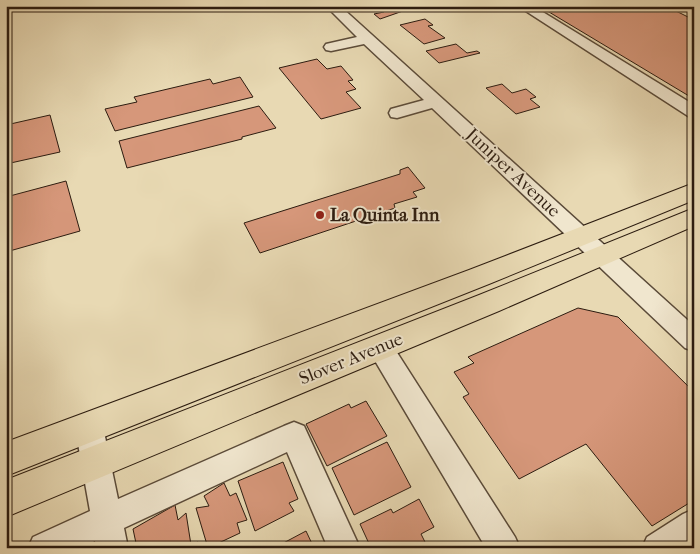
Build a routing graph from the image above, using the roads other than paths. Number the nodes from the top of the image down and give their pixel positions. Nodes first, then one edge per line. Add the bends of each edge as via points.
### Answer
1 (332, 6) edge
2 (524, 6) edge
3 (367, 38) junction
4 (331, 47) dead end
5 (435, 102) junction
6 (694, 112) edge
7 (397, 113) dead end
8 (694, 191) edge
9 (694, 216) edge
10 (591, 246) junction
11 (694, 341) edge
12 (380, 347) junction
13 (89, 427) junction
14 (6, 459) edge
15 (96, 462) junction
16 (6, 499) edge
17 (694, 525) edge
18 (110, 534) edge
19 (44, 548) edge
20 (344, 548) edge
21 (504, 548) edge
22 (658, 548) edge

1 - 3 street, Juniper Avenue
2 - 6 street
3 - 4 street
3 - 5 street, Juniper Avenue
5 - 7 street
5 - 10 street, Juniper Avenue
8 - 10 main road, Slover Avenue
9 - 10 main road, Slover Avenue
10 - 11 street, Juniper Avenue
10 - 12 main road, Slover Avenue
10 - 13 main road, Slover Avenue
12 - 15 main road, Slover Avenue
12 - 21 street
13 - 14 main road, Slover Avenue
13 - 15 street
15 - 16 main road, Slover Avenue
15 - 18 street
17 - 22 street
18 - 19 street
18 - 20 street via 294,435

